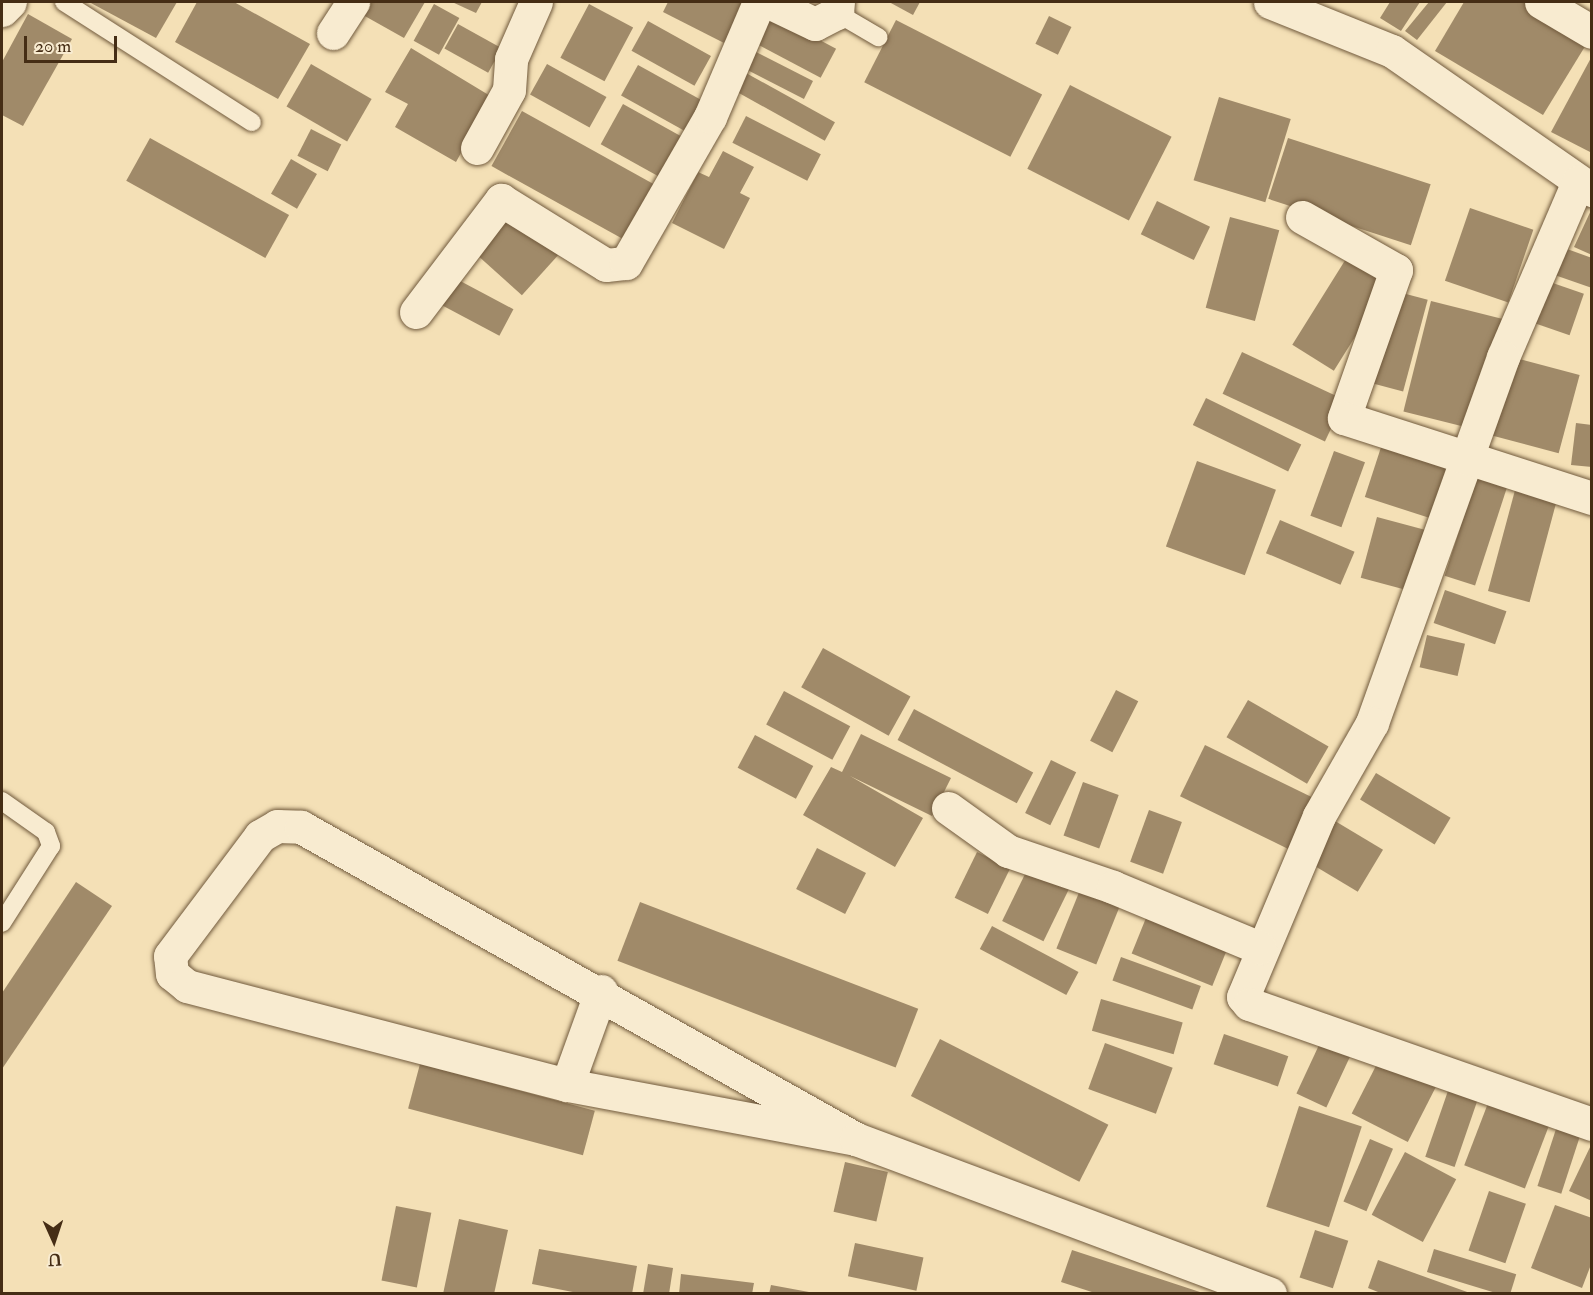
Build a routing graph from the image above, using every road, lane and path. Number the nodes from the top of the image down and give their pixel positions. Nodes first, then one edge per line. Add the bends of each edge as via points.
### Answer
1 (10, 2) edge
2 (64, 2) edge
3 (353, 2) edge
4 (536, 2) edge
5 (759, 2) edge
6 (769, 2) edge
7 (1270, 2) edge
8 (1541, 2) edge
9 (838, 7) edge
10 (2, 10) edge
11 (1592, 32) edge
12 (333, 33) dead end
13 (878, 37) dead end
14 (252, 122) dead end
15 (477, 148) dead end
16 (1585, 186) edge
17 (1302, 217) dead end
18 (416, 312) dead end
19 (1467, 461) junction
20 (1592, 498) edge
21 (2, 801) edge
22 (948, 808) dead end
23 (2, 923) edge
24 (1260, 948) junction
25 (601, 991) junction
26 (567, 1085) junction
27 (1592, 1124) edge
28 (856, 1139) junction
29 (1270, 1293) edge

1 - 10 street
2 - 14 lane
3 - 12 street
4 - 15 street via 511,59 509,90
5 - 18 street via 710,117 626,263 606,265 501,200
6 - 9 street via 815,24
7 - 16 street via 1392,51
8 - 11 street
9 - 13 lane
16 - 19 street via 1503,357
17 - 19 street via 1396,270 1342,415
19 - 20 street
19 - 24 street via 1372,723 1319,816
21 - 23 lane via 46,832 51,846
22 - 24 street via 1008,851 1113,887
24 - 27 street via 1244,1001
25 - 26 street
25 - 26 street via 314,832 291,825 260,836 174,944 169,967 187,986
25 - 28 street
26 - 28 street
28 - 29 street

